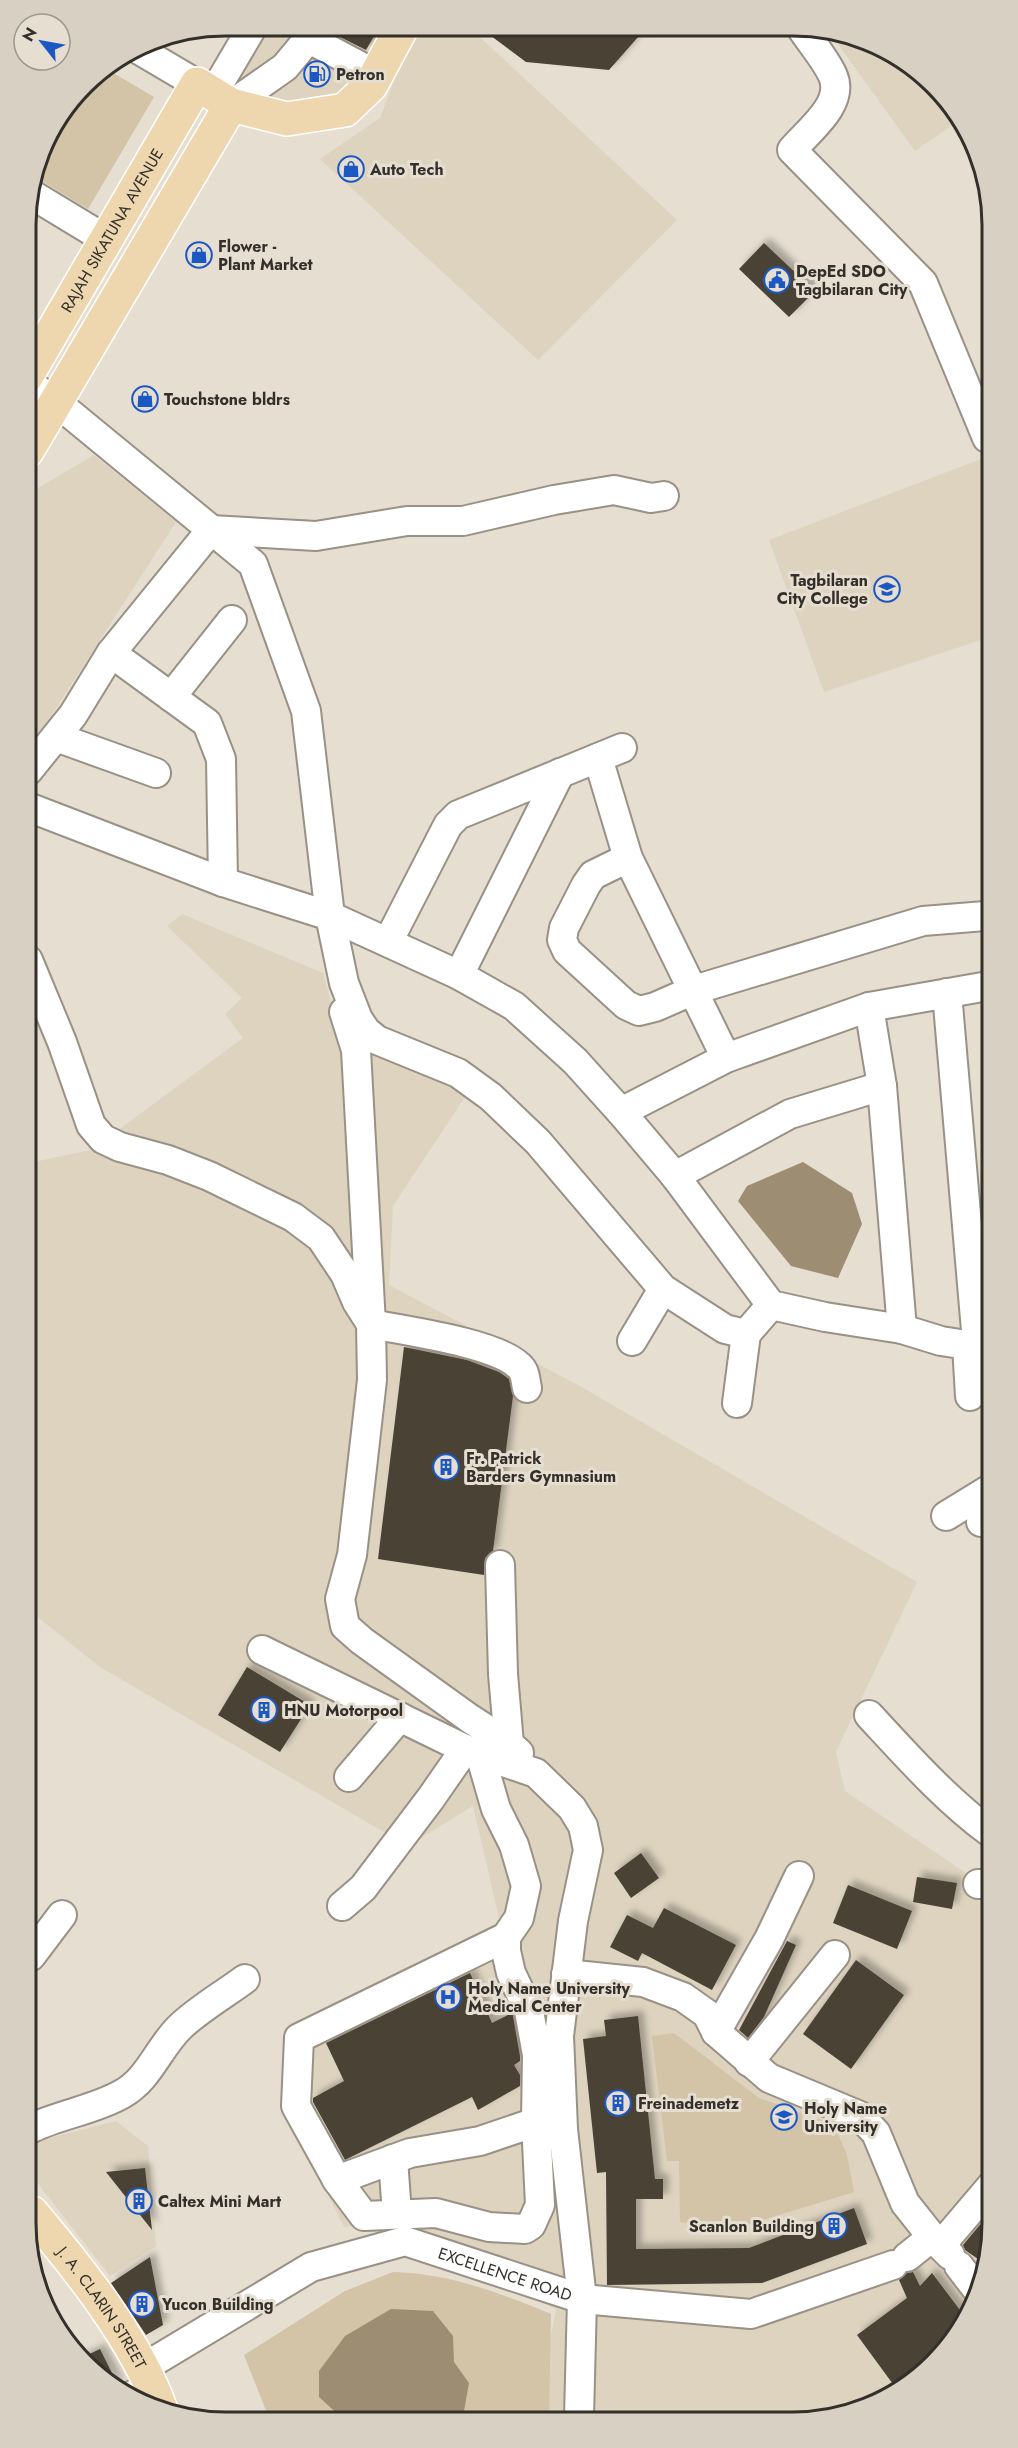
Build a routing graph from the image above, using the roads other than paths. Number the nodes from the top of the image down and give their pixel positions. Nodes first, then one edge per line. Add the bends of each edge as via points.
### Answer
1 (247, 36) edge
2 (311, 36) edge
3 (320, 36) edge
4 (397, 36) edge
5 (807, 37) edge
6 (146, 54) edge
7 (377, 75) junction
8 (214, 94) junction
9 (38, 198) edge
10 (107, 240) junction
11 (36, 360) edge
12 (36, 389) edge
13 (56, 402) junction
14 (982, 426) edge
15 (36, 436) edge
16 (664, 496) dead end
17 (211, 530) junction
18 (232, 620) dead end
19 (111, 653) junction
20 (171, 697) junction
21 (56, 737) junction
22 (36, 761) edge
23 (156, 773) dead end
24 (560, 773) junction
25 (36, 810) edge
26 (628, 858) junction
27 (224, 882) junction
28 (330, 916) junction
29 (982, 916) edge
30 (388, 942) junction
31 (459, 975) junction
32 (36, 979) edge
33 (344, 983) junction
34 (982, 987) edge
35 (694, 990) junction
36 (947, 993) junction
37 (868, 1007) junction
38 (726, 1058) junction
39 (882, 1086) junction
40 (621, 1112) junction
41 (675, 1176) junction
42 (663, 1289) junction
43 (771, 1305) junction
44 (371, 1324) junction
45 (902, 1329) junction
46 (746, 1334) junction
47 (632, 1341) dead end
48 (978, 1343) edge
49 (527, 1388) dead end
50 (970, 1396) dead end
51 (737, 1404) dead end
52 (982, 1494) edge
53 (946, 1516) dead end
54 (500, 1564) dead end
55 (262, 1650) dead end
56 (869, 1715) dead end
57 (400, 1717) junction
58 (509, 1744) junction
59 (473, 1751) junction
60 (536, 1773) junction
61 (349, 1777) dead end
62 (982, 1826) edge
63 (799, 1876) dead end
64 (342, 1906) dead end
65 (62, 1915) dead end
66 (506, 1937) junction
67 (36, 1949) edge
68 (835, 1955) dead end
69 (566, 1974) junction
70 (245, 1979) dead end
71 (716, 2032) junction
72 (749, 2062) junction
73 (536, 2122) junction
74 (36, 2126) edge
75 (393, 2159) junction
76 (337, 2180) junction
77 (982, 2199) edge
78 (397, 2214) junction
79 (364, 2216) junction
80 (36, 2218) edge
81 (382, 2247) junction
82 (946, 2251) junction
83 (972, 2283) edge
84 (582, 2299) junction
85 (146, 2390) edge
86 (579, 2412) edge

1 - 8 street
2 - 8 street via 285,67
3 - 7 street
4 - 7 main road
5 - 14 street via 833,77 836,91 831,104 792,150 923,283
6 - 8 street
7 - 8 main road via 345,110 286,119
8 - 10 main road, RAJAH SIKATUNA AVENUE
8 - 13 main road
9 - 10 street
10 - 11 main road, RAJAH SIKATUNA AVENUE
12 - 13 street
13 - 15 main road
13 - 17 street
16 - 17 street via 651,498 614,490 463,520 408,521 316,536
17 - 19 street
17 - 28 street via 253,564 306,711
18 - 20 street
19 - 20 street
19 - 21 street
20 - 27 street via 207,723 221,759
21 - 22 street
21 - 23 street
24 - 26 street via 610,753
24 - 30 street via 458,815 448,825
24 - 31 street
25 - 27 street
26 - 35 street
26 - 35 street via 593,875 564,928 562,940 567,951 626,1005 639,1011
27 - 28 street
28 - 30 street
28 - 33 street
29 - 35 street via 923,921
30 - 31 street
31 - 40 street via 514,1006 575,1061
32 - 44 street via 91,1125 103,1139 209,1176 293,1217 321,1238
33 - 42 street via 366,1031 377,1040 458,1073 491,1097 538,1142
33 - 44 street via 340,1000 356,1050
34 - 36 street
35 - 38 street
36 - 37 street
36 - 48 street
37 - 38 street
37 - 39 street
38 - 40 street
39 - 41 street via 790,1114
39 - 45 street
40 - 41 street
41 - 43 street
42 - 46 street via 725,1329
42 - 47 street
43 - 45 street
43 - 46 street
44 - 49 street via 479,1347 511,1359 525,1373
44 - 58 street via 372,1380 360,1497 352,1555 340,1599 345,1626
45 - 48 street via 941,1341
46 - 51 street
48 - 50 street
52 - 53 street
54 - 58 street
55 - 57 street
56 - 62 street via 926,1777
57 - 59 street
57 - 61 street
58 - 60 street
59 - 60 street
59 - 64 street via 431,1798 363,1888
59 - 66 street via 514,1845 526,1886 519,1918
60 - 69 street via 572,1808 583,1826 588,1850
63 - 71 street via 769,1939
65 - 67 street
66 - 73 street via 511,1973 529,2011 537,2055
66 - 76 street via 299,2038 296,2106
68 - 72 street
69 - 71 street via 643,1982 683,1997 707,2014
69 - 84 street via 559,2036 563,2129
70 - 74 street via 179,2028 146,2074 124,2093
71 - 72 street
72 - 82 street via 769,2078 860,2115 876,2133 905,2203
73 - 75 street via 480,2141
73 - 78 street via 540,2205 525,2229 489,2227 436,2213
75 - 76 street
75 - 78 street
76 - 79 street
77 - 82 street, EXCELLENCE ROAD
78 - 79 street
79 - 81 street
80 - 85 main road, J. A. CLARIN STREET via 82,2274
81 - 84 street, EXCELLENCE ROAD via 405,2241
81 - 85 street, EXCELLENCE ROAD via 311,2267
82 - 83 street
82 - 84 street, EXCELLENCE ROAD via 900,2261 751,2314
84 - 86 street

